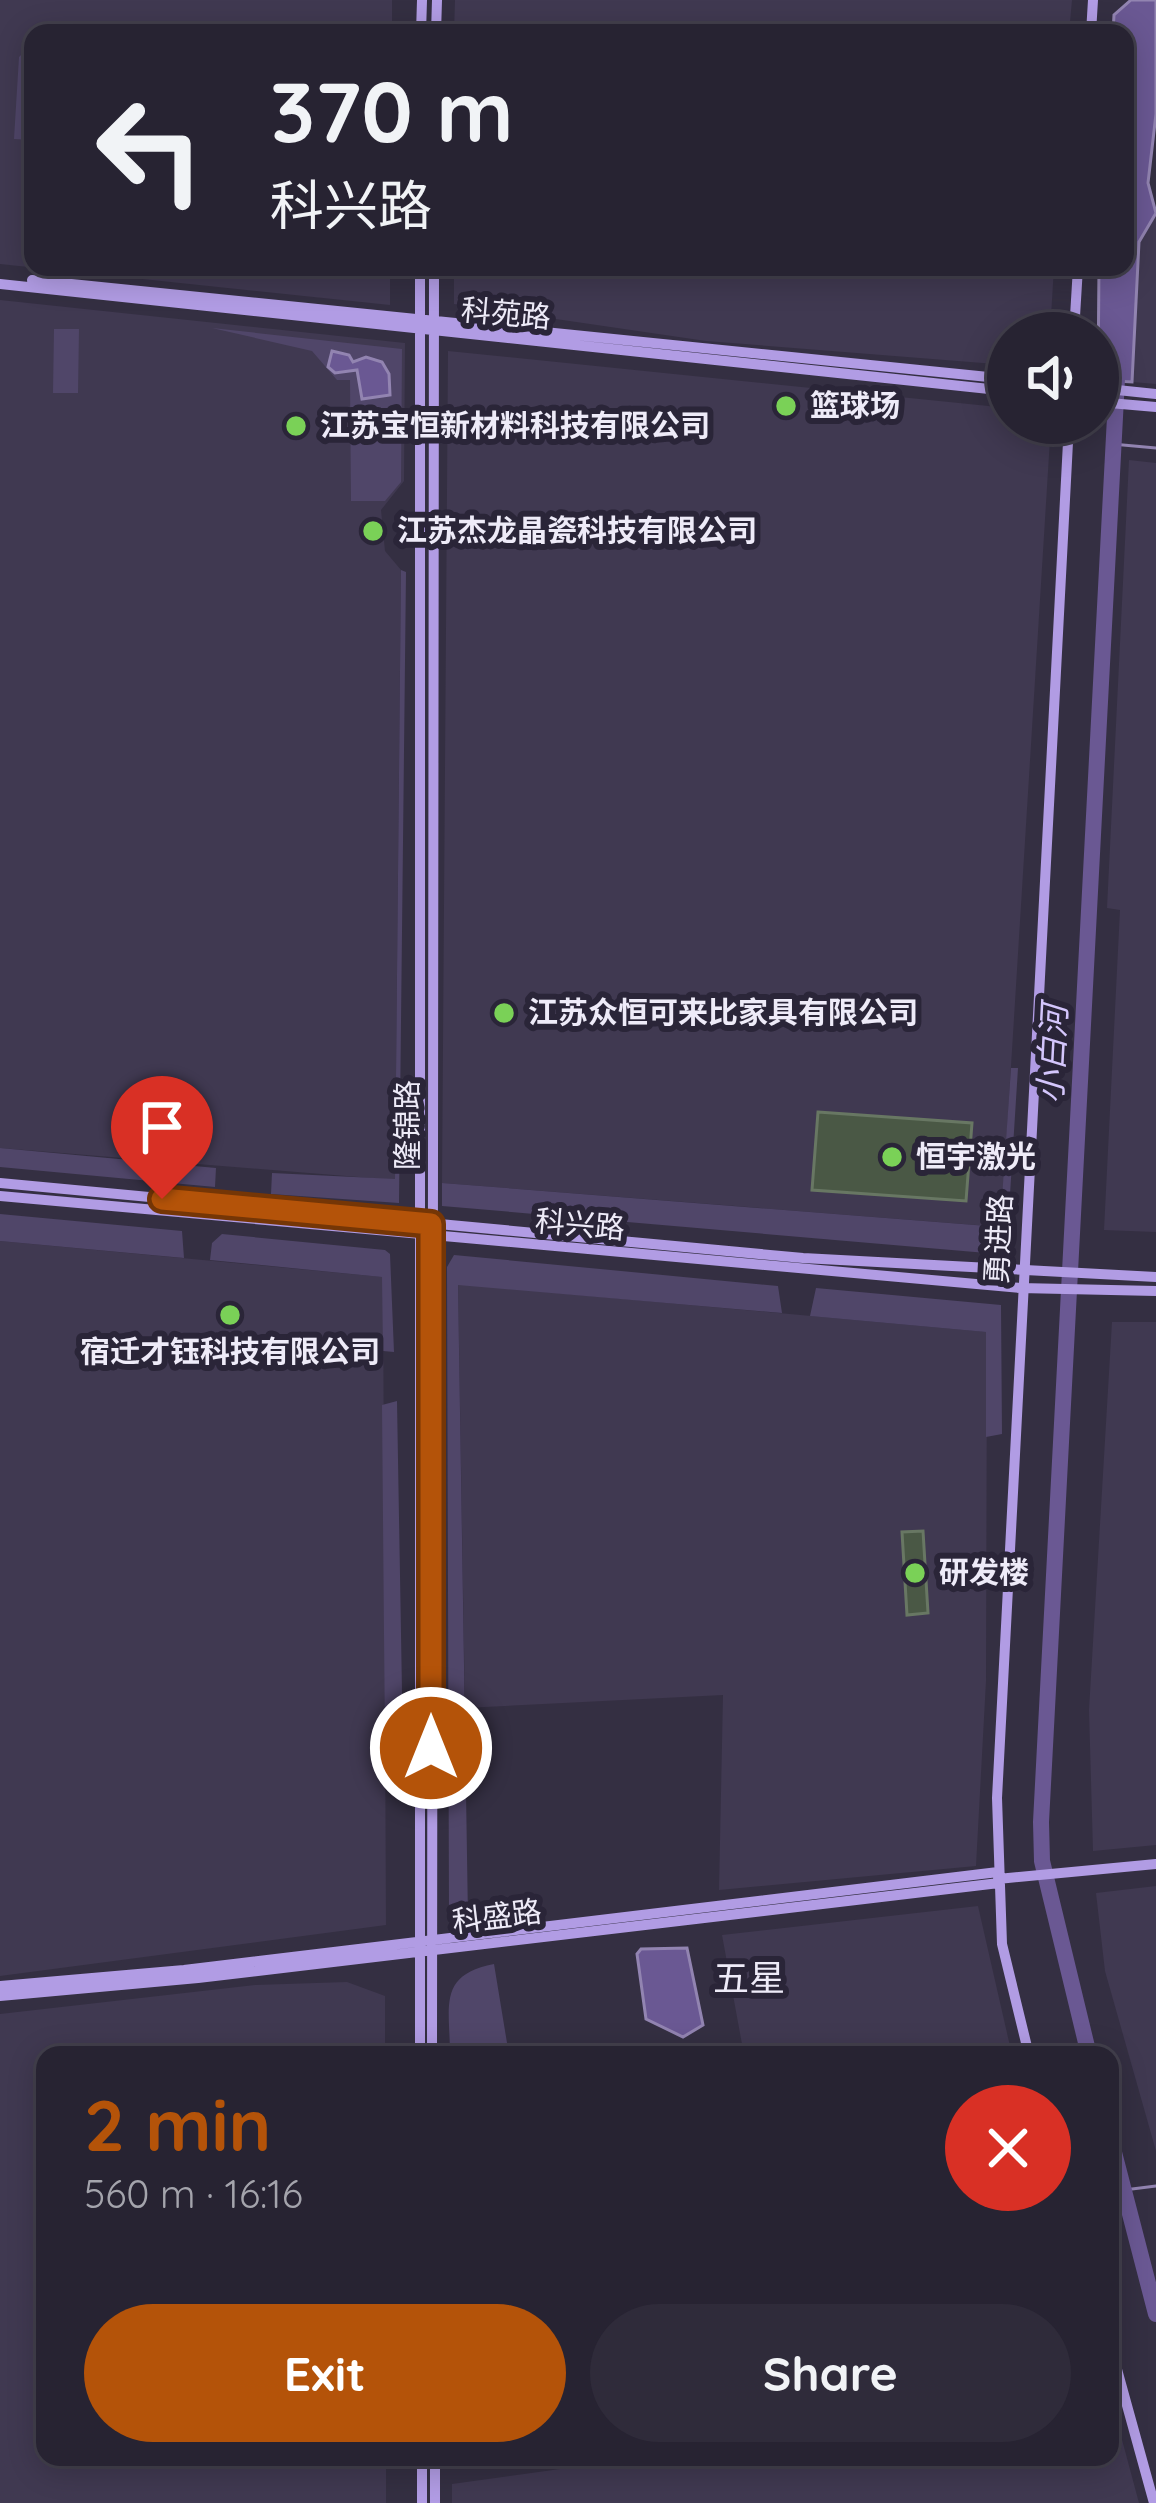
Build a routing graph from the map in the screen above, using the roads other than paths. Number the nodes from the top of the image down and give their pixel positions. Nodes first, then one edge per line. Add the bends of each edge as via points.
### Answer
1 (421, 276) edge
2 (433, 276) edge
3 (1077, 276) edge
4 (0, 280) edge
5 (1075, 312) edge
6 (426, 316) junction
7 (426, 331) junction
8 (987, 377) edge
9 (987, 389) edge
10 (1119, 394) edge
11 (1156, 394) edge
12 (1136, 398) junction
13 (1119, 400) edge
14 (1156, 407) edge
15 (1068, 444) edge
16 (0, 1183) edge
17 (0, 1196) edge
18 (424, 1229) junction
19 (1021, 1273) junction
20 (1156, 1276) edge
21 (1020, 1288) junction
22 (1156, 1291) edge
23 (1156, 1864) edge
24 (998, 1878) junction
25 (426, 1944) junction
26 (0, 1986) edge
27 (0, 1996) edge
28 (420, 2046) edge
29 (432, 2046) edge
30 (1027, 2046) edge
31 (1119, 2377) edge
32 (422, 2466) edge
33 (435, 2466) edge
34 (422, 2503) edge
35 (435, 2503) edge
36 (1154, 2503) edge

1 - 6 street, 隆锦路
2 - 6 street, 隆锦路
3 - 5 street
4 - 6 street, 科苑路
4 - 7 street, 科苑路
6 - 7 street, 隆锦路
6 - 8 street, 科苑路
7 - 9 street, 科苑路
7 - 18 street, 隆锦路
10 - 12 street
11 - 12 street
12 - 13 street
12 - 14 street
15 - 19 street, 勇进路
16 - 18 street, 科兴路
17 - 18 street, 科兴路
18 - 19 street, 科兴路
18 - 21 street, 科兴路
18 - 25 street, 隆锦路
19 - 20 street, 科兴路
19 - 21 street, 勇进路
21 - 22 street, 科兴路
21 - 24 street, 勇进路
23 - 24 street, 科盛路
24 - 25 street, 科盛路
24 - 30 street, 勇进路 via 1005,1966
25 - 26 street, 科盛路
25 - 27 street, 科盛路
25 - 28 street, 隆锦路
25 - 29 street, 隆锦路
31 - 36 street
32 - 34 street
33 - 35 street

